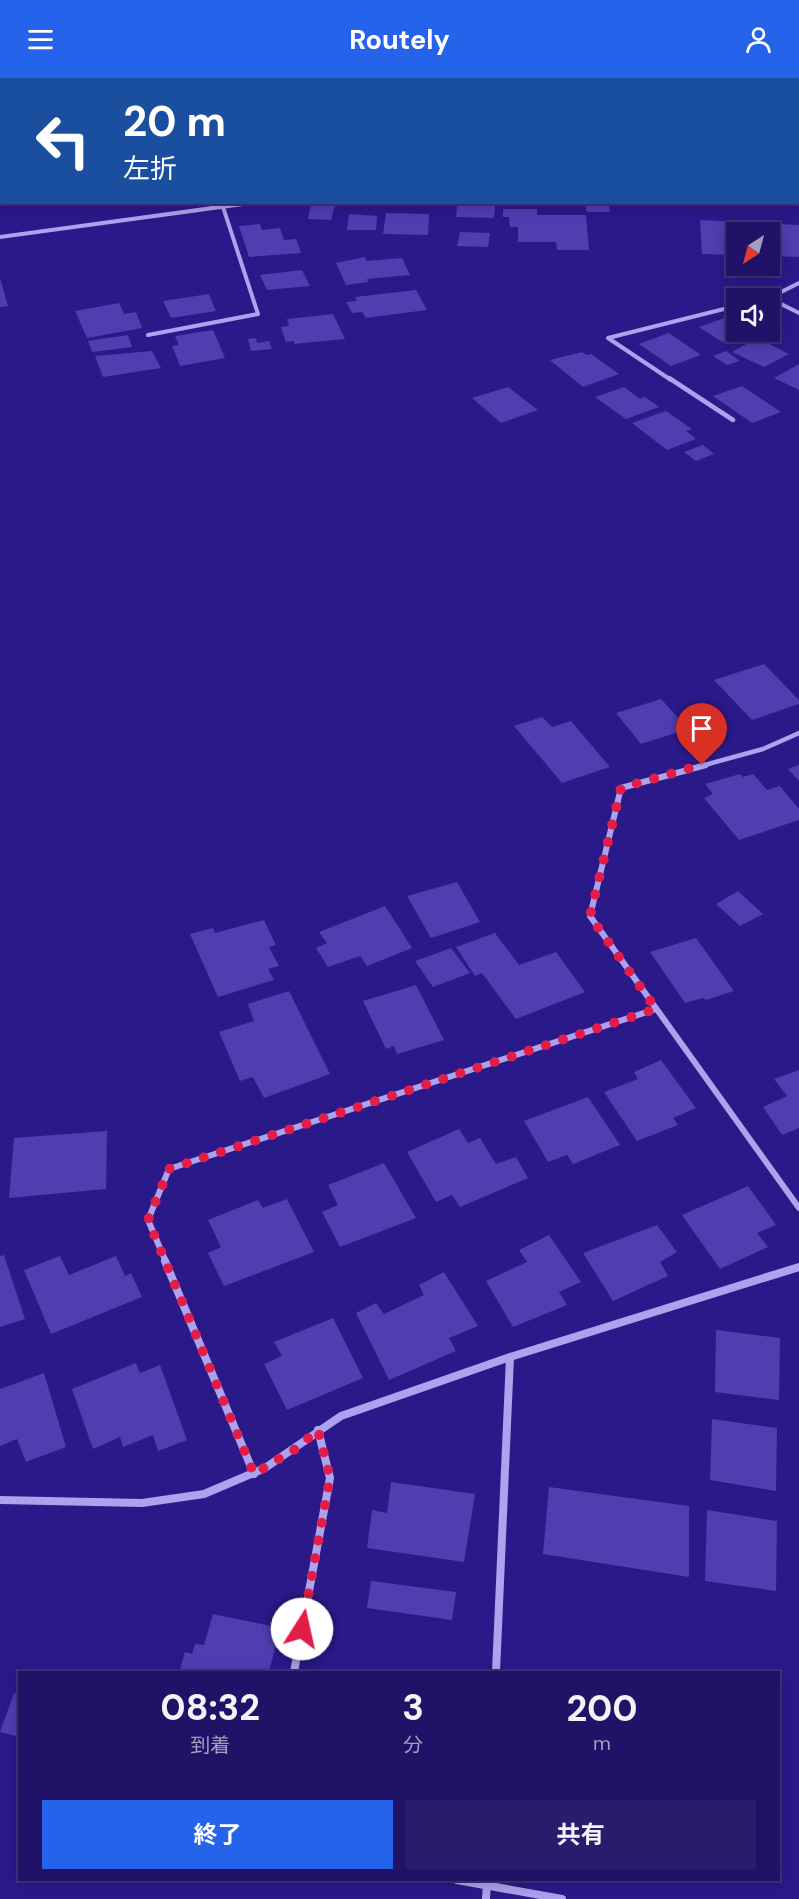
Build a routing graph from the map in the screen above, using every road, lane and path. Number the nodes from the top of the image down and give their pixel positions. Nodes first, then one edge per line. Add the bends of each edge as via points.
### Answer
1 (243, 204) edge
2 (223, 207) junction
3 (0, 237) edge
4 (799, 283) edge
5 (780, 292) edge
6 (780, 304) edge
7 (726, 308) edge
8 (799, 314) edge
9 (148, 335) dead end
10 (733, 420) dead end
11 (799, 732) edge
12 (656, 1009) junction
13 (799, 1208) edge
14 (799, 1267) edge
15 (510, 1357) junction
16 (318, 1430) junction
17 (254, 1474) junction
18 (0, 1500) edge
19 (294, 1671) edge
20 (496, 1671) edge
21 (472, 1881) edge
22 (487, 1882) edge
23 (486, 1899) edge
24 (562, 1899) edge

1 - 2 street
2 - 3 street
2 - 9 street via 258,314
4 - 5 street
6 - 8 street
7 - 10 street via 608,338
11 - 12 street via 763,749 621,788 590,916
12 - 13 street
12 - 17 street via 169,1169 148,1220
14 - 15 street
15 - 16 street via 341,1416
15 - 20 street
16 - 17 street
16 - 19 street via 330,1478
17 - 18 street via 190,1498 129,1503
21 - 22 street
22 - 23 street
22 - 24 street

